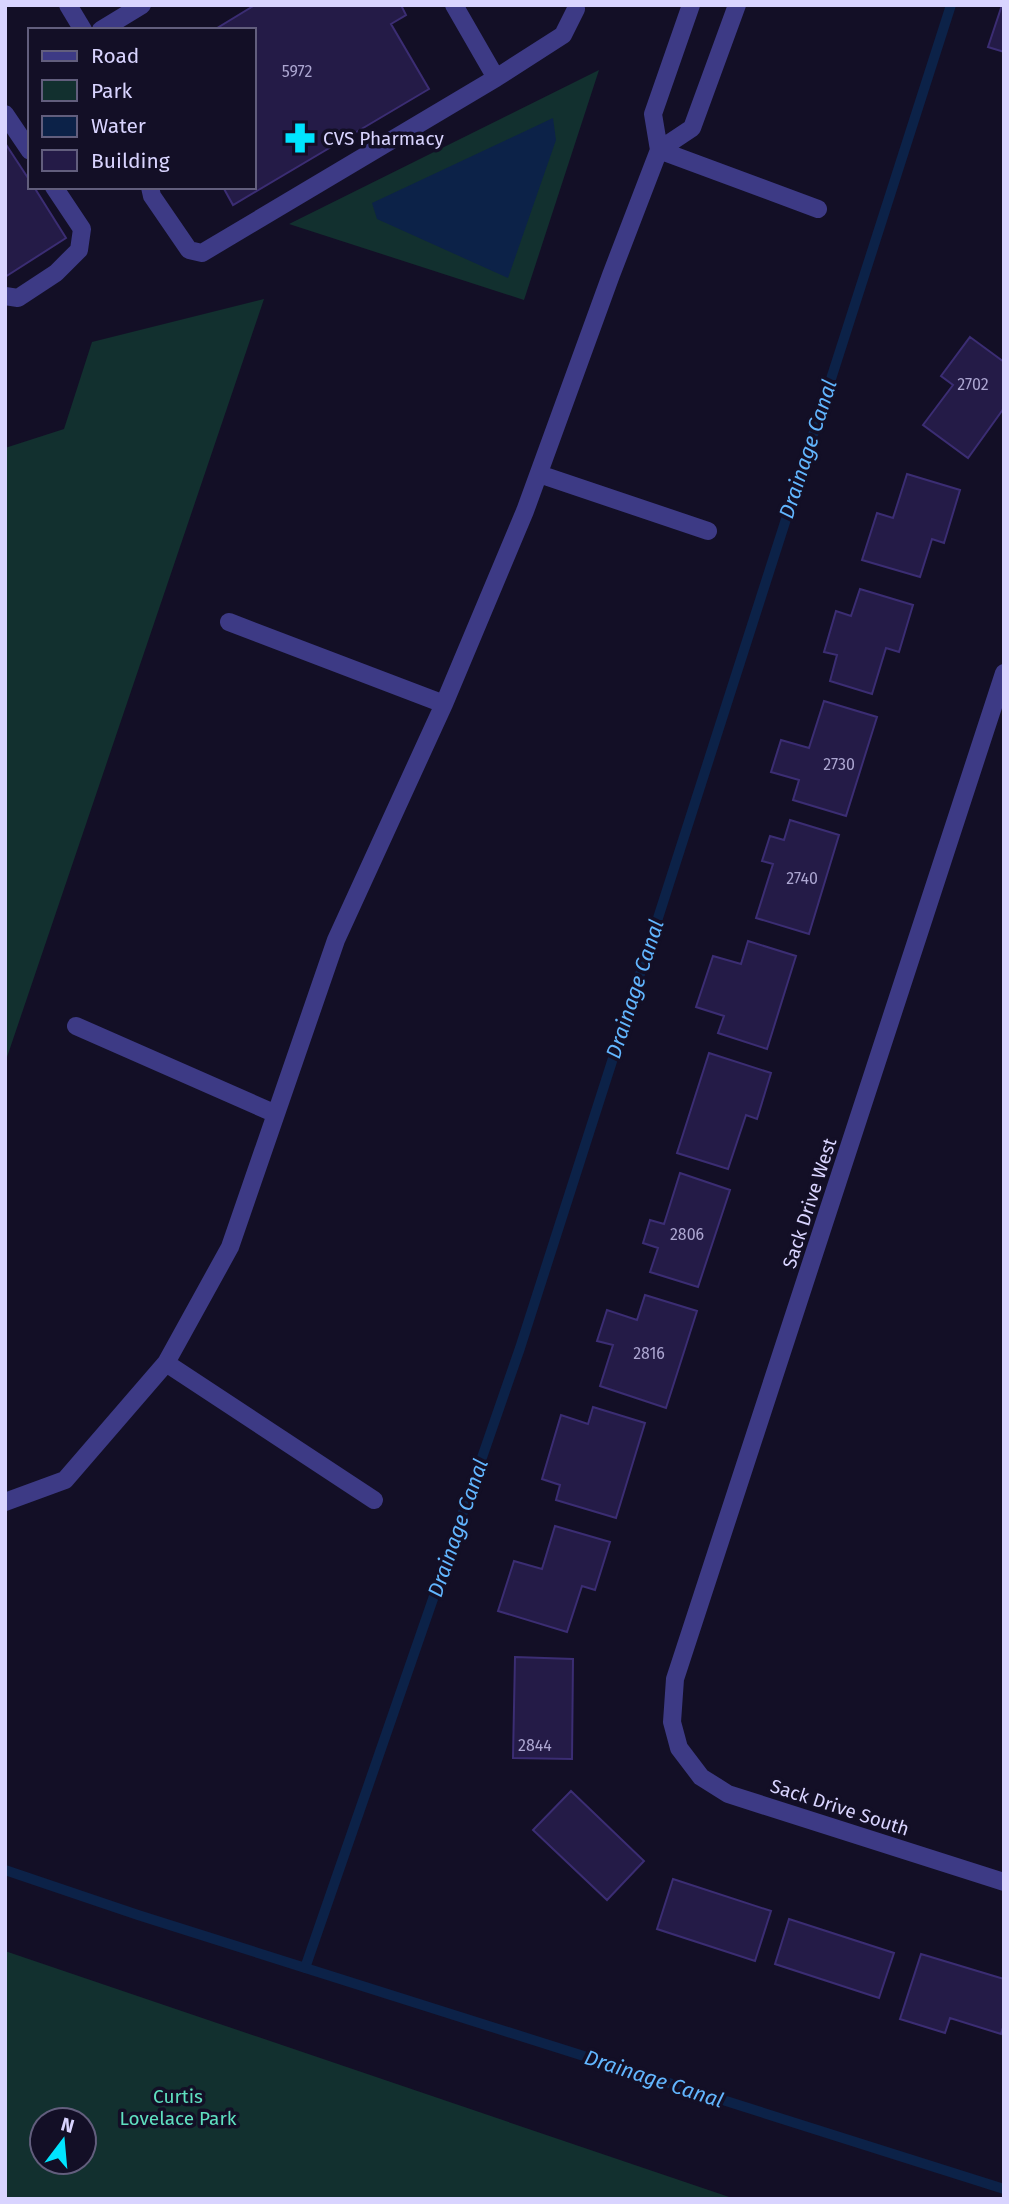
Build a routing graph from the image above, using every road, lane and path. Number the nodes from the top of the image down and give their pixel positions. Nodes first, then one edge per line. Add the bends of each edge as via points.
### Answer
1 (68, 5) edge
2 (142, 5) edge
3 (454, 5) edge
4 (691, 5) edge
5 (737, 5) edge
6 (576, 6) edge
7 (82, 28) edge
8 (104, 28) edge
9 (496, 78) junction
10 (5, 114) edge
11 (28, 147) edge
12 (659, 150) junction
13 (55, 189) edge
14 (150, 189) edge
15 (818, 209) dead end
16 (5, 296) edge
17 (539, 474) junction
18 (708, 531) dead end
19 (229, 622) dead end
20 (1004, 673) edge
21 (444, 704) junction
22 (76, 1026) dead end
23 (276, 1114) junction
24 (166, 1363) junction
25 (374, 1500) dead end
26 (5, 1502) edge
27 (679, 1748) joint
28 (1004, 1882) edge

1 - 7 street
2 - 8 street
3 - 9 street
4 - 12 street via 653,114
5 - 12 street via 692,128
6 - 9 street via 563,35
9 - 14 street via 202,253 189,250
10 - 11 street
12 - 15 street
12 - 17 street
13 - 16 street via 82,229 79,250 56,273 18,298
17 - 18 street
17 - 21 street
19 - 21 street
20 - 27 street, Sack Drive West via 675,1679 672,1722
21 - 23 street via 336,940
22 - 23 street
23 - 24 street via 230,1247
24 - 25 street
24 - 26 street via 65,1479
27 - 28 street, Sack Drive South via 701,1777 728,1794

